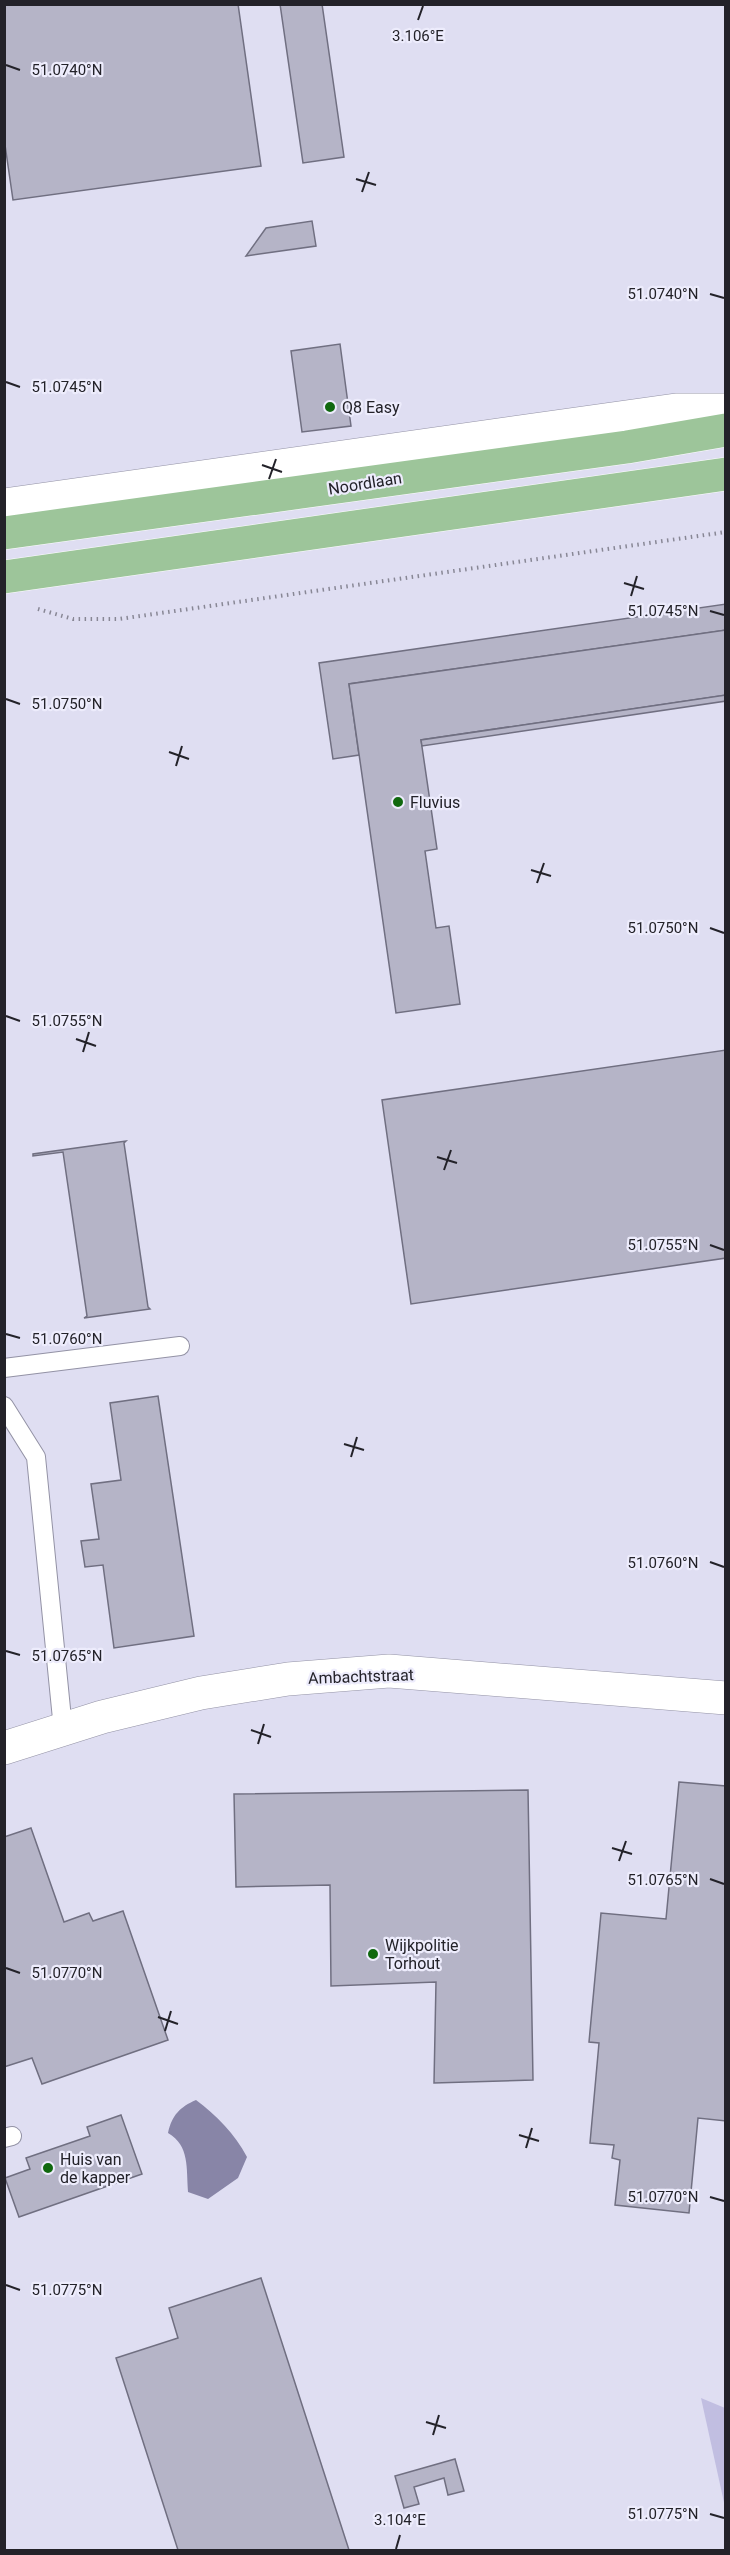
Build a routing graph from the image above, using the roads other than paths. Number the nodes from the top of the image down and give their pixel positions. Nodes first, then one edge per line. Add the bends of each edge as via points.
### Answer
1 (726, 410) edge
2 (726, 430) edge
3 (726, 474) edge
4 (4, 505) edge
5 (4, 533) edge
6 (4, 577) edge
7 (180, 1346) dead end
8 (4, 1368) edge
9 (4, 1406) edge
10 (726, 1698) edge
11 (63, 1729) junction
12 (4, 1748) edge

1 - 4 street, Noordlaan via 676,410
2 - 5 main road, Noordlaan
3 - 6 main road
7 - 8 lane
9 - 11 lane via 36,1457
10 - 11 street, Ambachtstraat via 389,1671 288,1679 201,1693
11 - 12 street, Ambachtstraat

